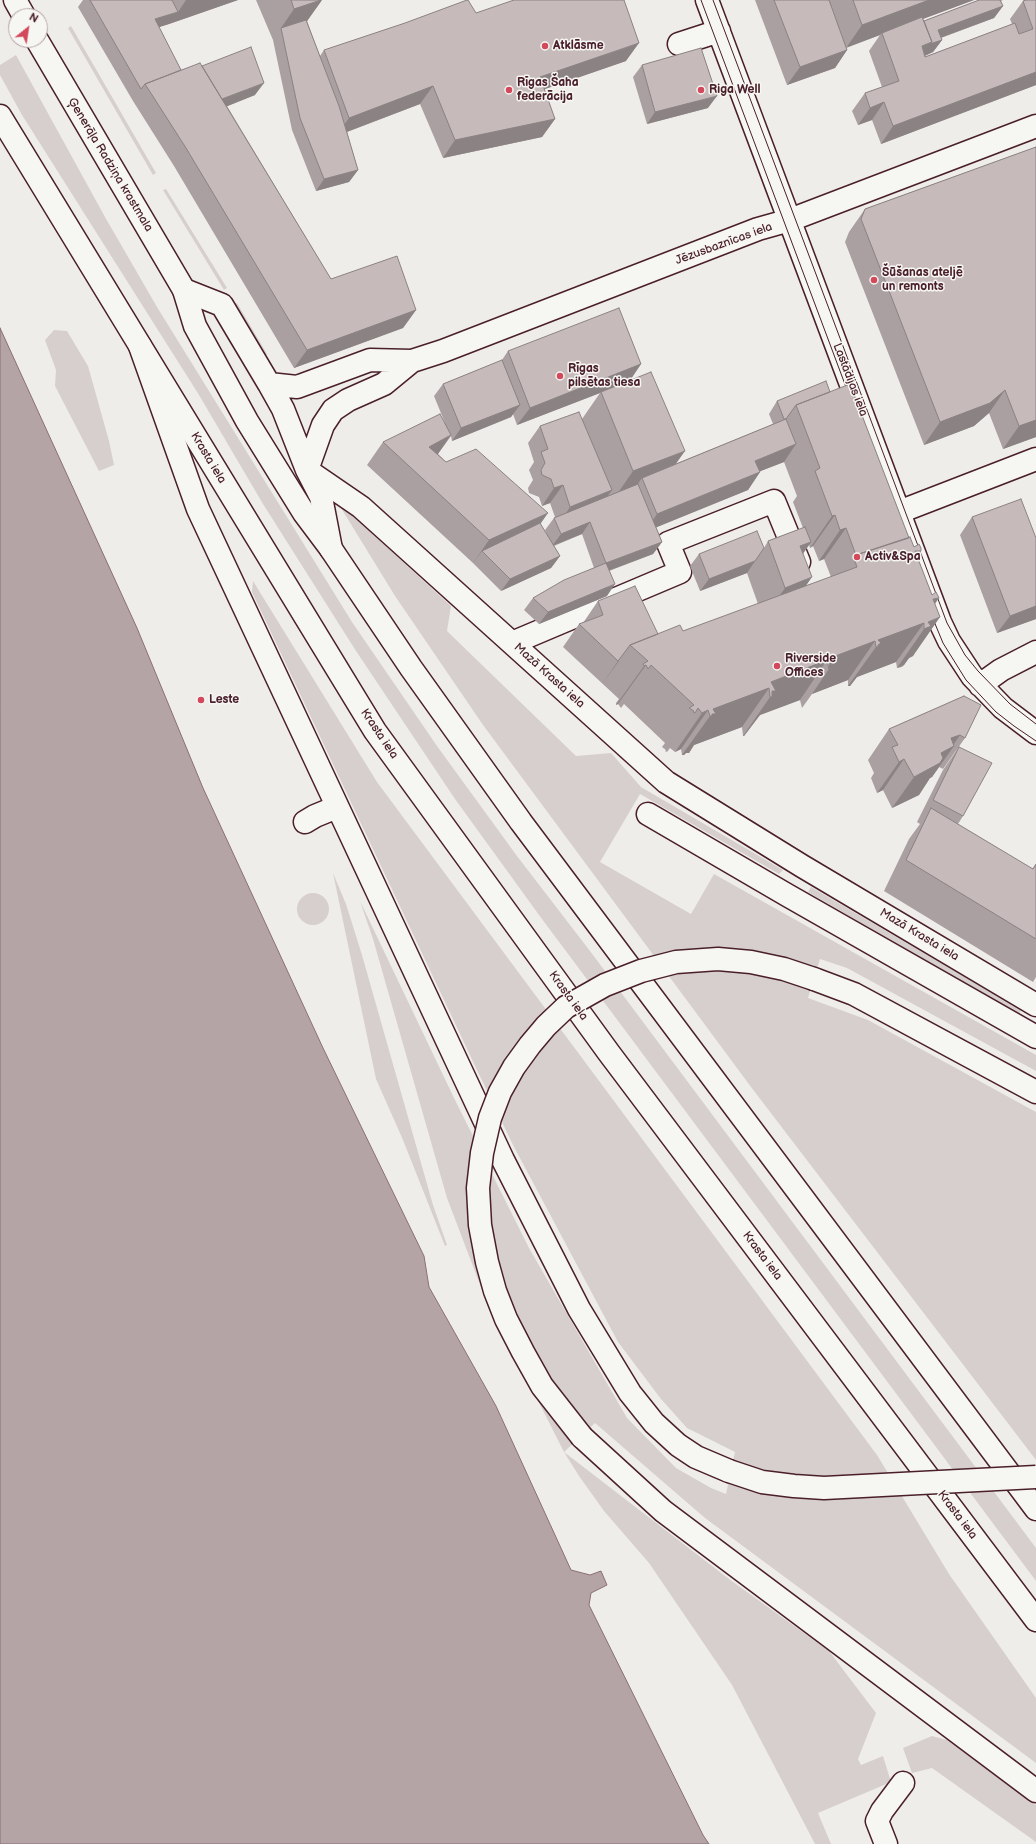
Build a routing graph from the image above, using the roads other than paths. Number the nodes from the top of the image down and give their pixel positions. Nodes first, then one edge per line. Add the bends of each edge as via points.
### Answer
1 (707, 0) edge
2 (719, 31) junction
3 (679, 44) dead end
4 (41, 48) edge
5 (0, 116) edge
6 (1036, 126) edge
7 (790, 220) junction
8 (184, 290) junction
9 (140, 346) junction
10 (412, 361) junction
11 (269, 384) junction
12 (1036, 459) edge
13 (307, 470) junction
14 (900, 512) junction
15 (331, 549) junction
16 (801, 565) edge
17 (512, 643) junction
18 (1036, 652) edge
19 (980, 685) junction
20 (1036, 733) edge
21 (337, 807) junction
22 (648, 814) dead end
23 (305, 822) dead end
24 (802, 866) junction
25 (787, 895) junction
26 (1036, 1005) edge
27 (1036, 1037) edge
28 (1036, 1092) edge
29 (1036, 1477) edge
30 (1036, 1509) edge
31 (1036, 1620) edge
32 (903, 1782) dead end
33 (1036, 1791) edge
34 (886, 1844) edge

1 - 2 main road, Lastādijas iela
2 - 3 main road
2 - 7 main road, Lastādijas iela
4 - 8 main road, Ģenerāļa Radziņa krastmala
5 - 9 main road
6 - 7 main road, Jēzusbaznīcas iela
7 - 10 main road, Jēzusbaznīcas iela via 758,229 443,352
7 - 14 main road, Lastādijas iela
8 - 11 main road via 222,305
8 - 15 main road, Ģenerāļa Radziņa krastmala via 195,326 248,421 304,513
9 - 21 main road via 198,510
9 - 31 main road, Krasta iela via 375,731 609,1052
10 - 11 main road, Jēzusbaznīcas iela via 370,360 296,387
10 - 13 main road, Jēzusbaznīcas iela via 384,384 348,400 333,410 323,425
11 - 13 main road
12 - 14 main road
13 - 15 main road via 321,497
13 - 17 main road, Mazā Krasta iela via 361,507
14 - 19 main road, Lastādijas iela via 949,641
15 - 30 main road via 411,668 522,822
16 - 17 main road via 774,501 668,543 680,572
17 - 24 main road, Mazā Krasta iela via 666,782
18 - 19 main road
19 - 20 main road, Lastādijas iela via 1003,708
21 - 23 main road
21 - 29 main road, bridge via 503,1160 579,1309 630,1393 654,1423 696,1457 762,1482 824,1488
22 - 25 main road
24 - 25 main road
24 - 26 main road, Mazā Krasta iela
25 - 27 main road
28 - 33 main road, bridge via 854,994 814,979 751,962 718,959 676,962 641,971 605,985 566,1007 546,1026 514,1067 500,1092 490,1118 478,1188 480,1225 487,1262 506,1319 542,1386 582,1437 663,1511
32 - 34 main road via 877,1821

